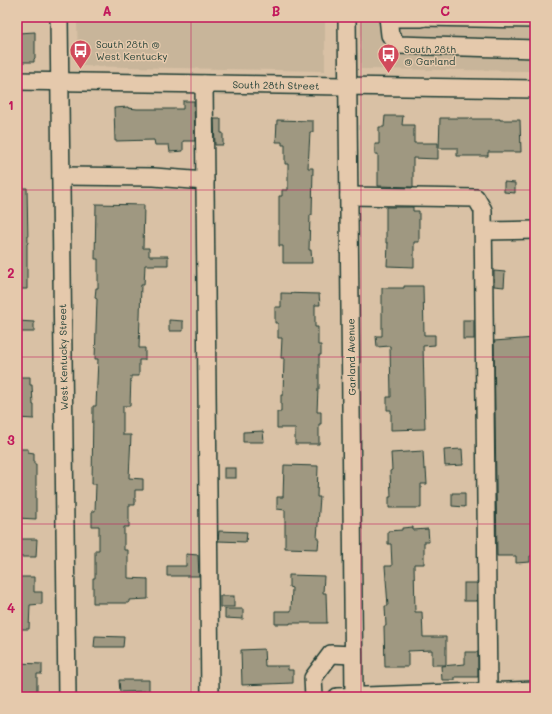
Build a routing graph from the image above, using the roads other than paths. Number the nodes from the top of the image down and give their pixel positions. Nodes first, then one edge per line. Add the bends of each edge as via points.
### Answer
1 (59, 17) edge
2 (347, 17) edge
3 (422, 17) edge
4 (388, 18) edge
5 (535, 19) edge
6 (535, 49) edge
7 (17, 82) edge
8 (60, 82) junction
9 (204, 84) junction
10 (348, 87) junction
11 (535, 89) edge
12 (61, 176) junction
13 (205, 181) junction
14 (349, 196) junction
15 (535, 230) edge
16 (484, 231) junction
17 (353, 655) junction
18 (535, 690) edge
19 (488, 692) junction
20 (470, 695) edge
21 (67, 697) edge
22 (210, 697) edge
23 (314, 697) edge
24 (337, 697) edge
25 (354, 697) edge

1 - 8 street, West Kentucky Street
2 - 10 street, Garland Avenue
3 - 4 street
3 - 5 street
4 - 6 street via 390,35 398,45
7 - 8 street, South 28th Street
8 - 9 street, South 28th Street
8 - 12 street, West Kentucky Street
9 - 10 street, South 28th Street
9 - 13 street
10 - 11 street, South 28th Street
10 - 14 street, Garland Avenue
12 - 13 street via 154,177
12 - 21 street, West Kentucky Street
13 - 22 street
14 - 16 street via 476,198 483,210
14 - 17 street, Garland Avenue
15 - 16 street
16 - 19 street
17 - 23 street via 331,654 313,678
17 - 25 street, Garland Avenue
18 - 19 street
19 - 20 street
20 - 25 street
24 - 25 street

